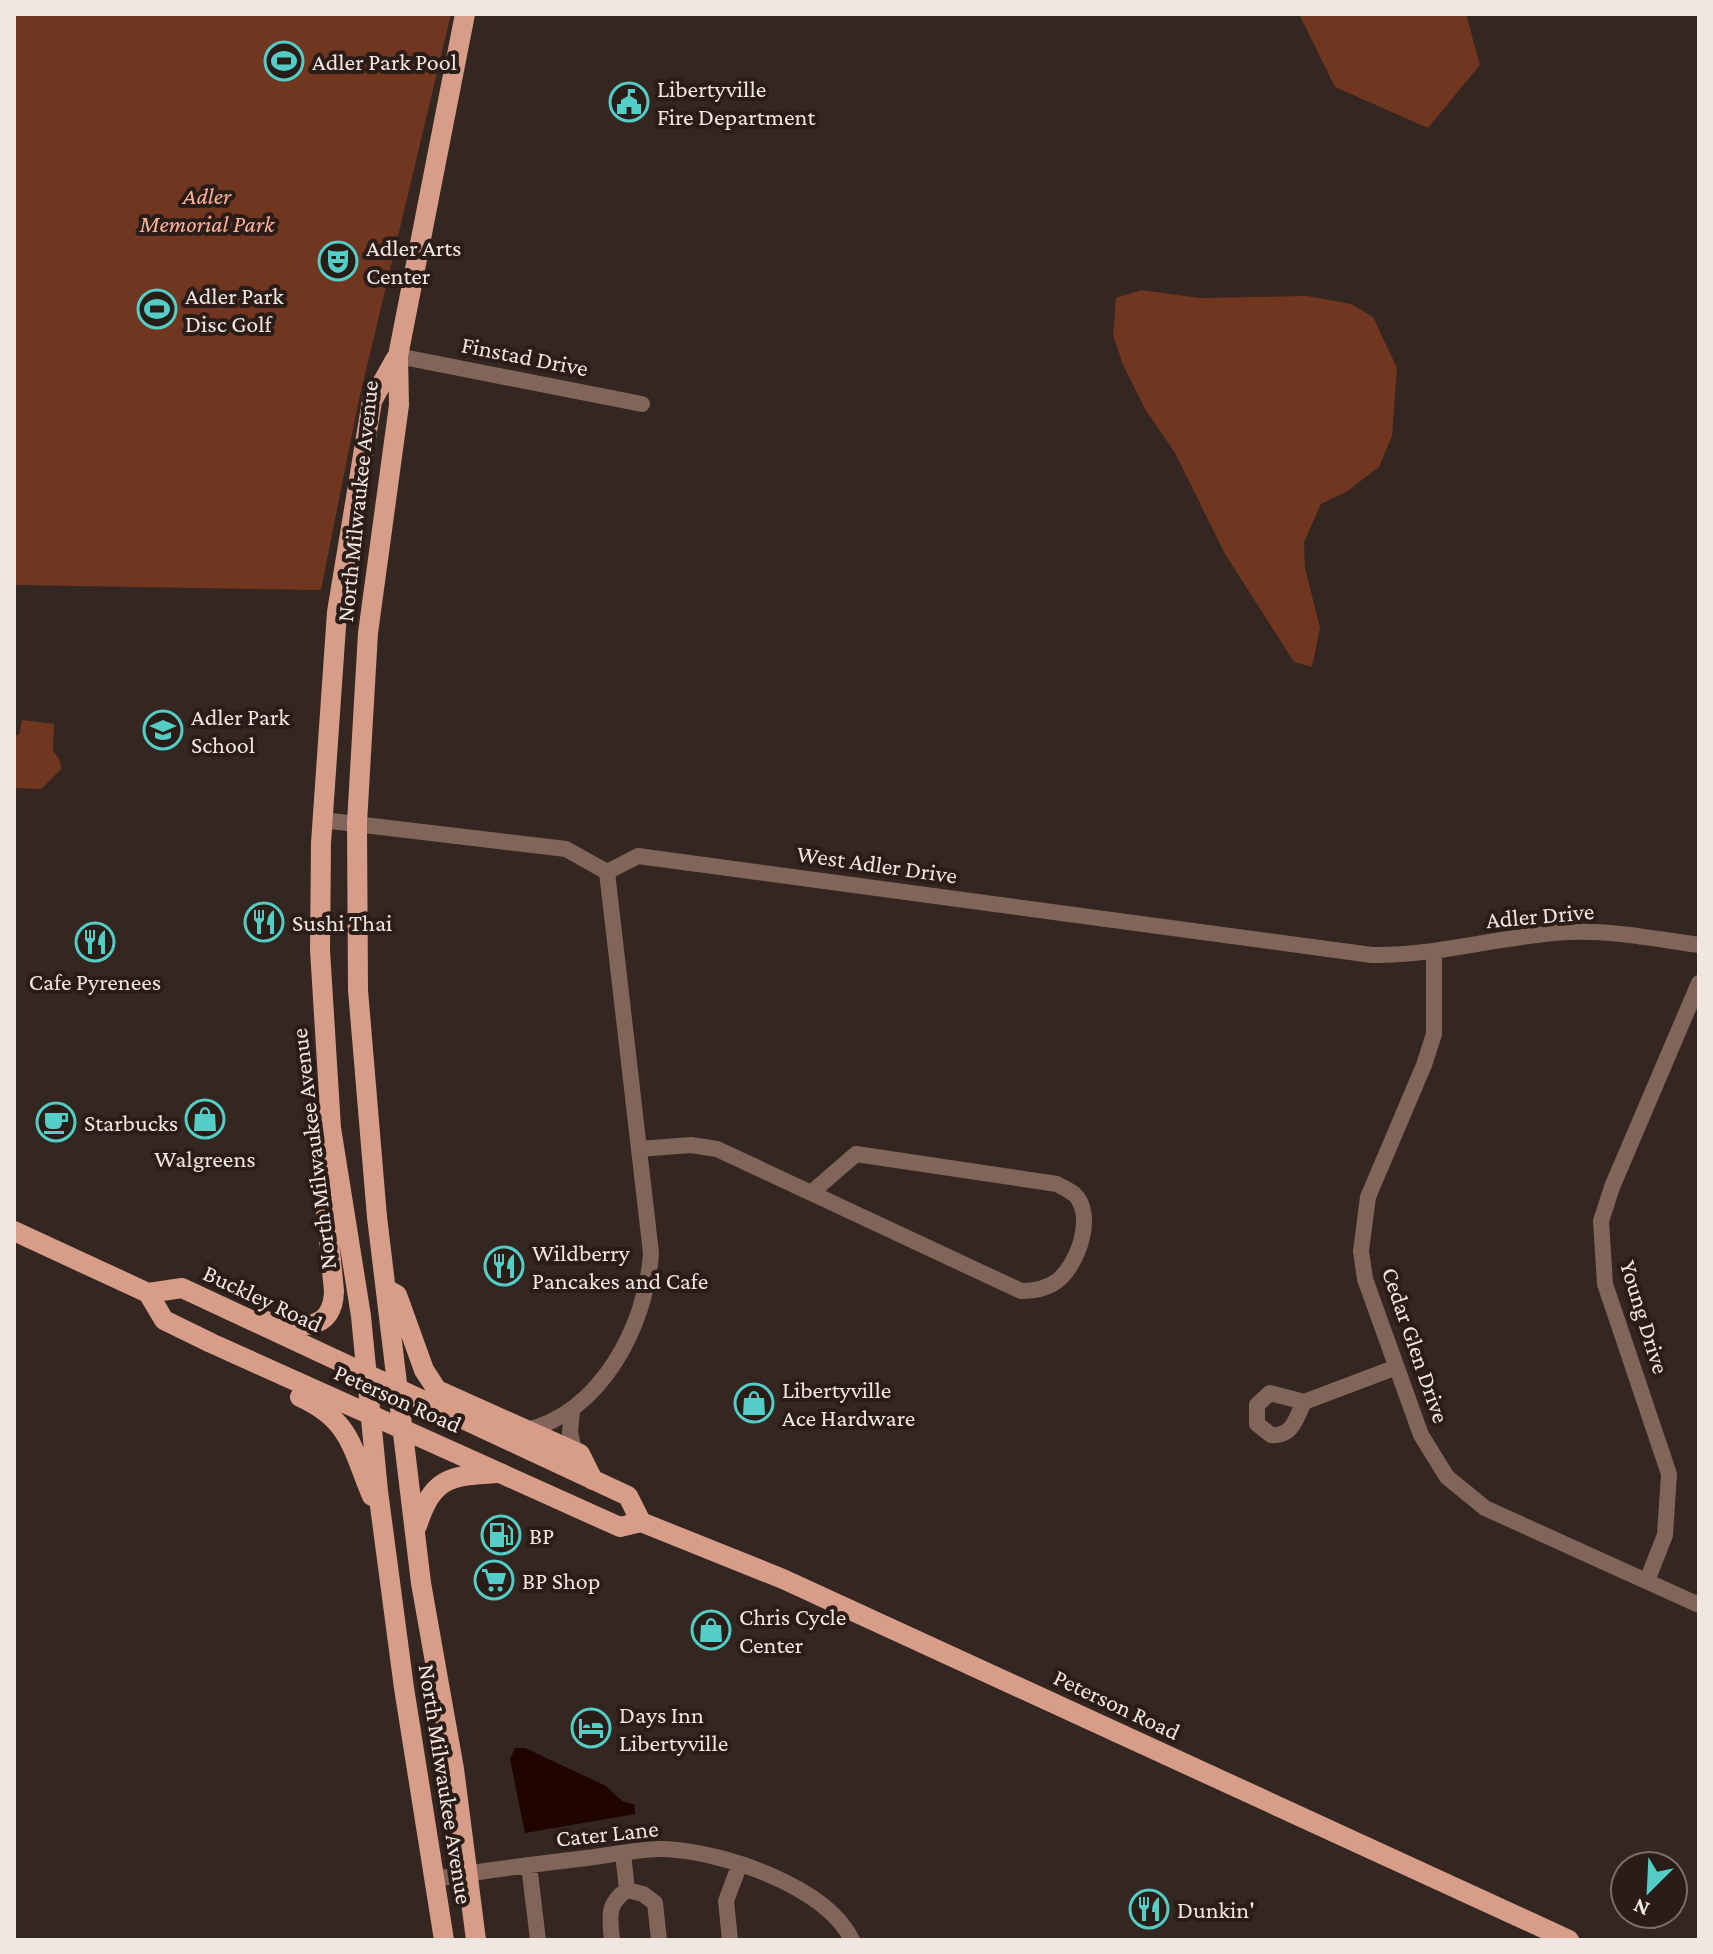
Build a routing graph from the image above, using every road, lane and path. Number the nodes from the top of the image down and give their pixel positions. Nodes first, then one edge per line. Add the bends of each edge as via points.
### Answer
1 (465, 14) edge
2 (398, 356) junction
3 (642, 404) dead end
4 (322, 820) junction
5 (357, 823) junction
6 (607, 872) junction
7 (1699, 945) edge
8 (1434, 952) junction
9 (1699, 983) edge
10 (328, 1101) junction
11 (639, 1149) junction
12 (811, 1193) junction
13 (14, 1231) edge
14 (385, 1288) junction
15 (148, 1293) junction
16 (236, 1314) junction
17 (211, 1343) junction
18 (1394, 1368) junction
19 (367, 1376) junction
20 (400, 1392) junction
21 (1304, 1402) dead end
22 (572, 1411) junction
23 (370, 1415) junction
24 (404, 1430) junction
25 (527, 1430) junction
26 (574, 1451) junction
27 (501, 1473) junction
28 (593, 1480) junction
29 (382, 1519) junction
30 (641, 1522) junction
31 (416, 1530) junction
32 (1647, 1581) junction
33 (1699, 1605) edge
34 (623, 1853) junction
35 (529, 1865) junction
36 (739, 1866) junction
37 (468, 1873) junction
38 (435, 1879) junction
39 (627, 1890) junction
40 (444, 1940) edge
41 (476, 1940) edge
42 (538, 1940) edge
43 (612, 1940) edge
44 (659, 1940) edge
45 (730, 1940) edge
46 (852, 1940) edge
47 (1569, 1940) edge

1 - 2 main road, North Milwaukee Avenue
2 - 3 street, Finstad Drive
2 - 4 main road, North Milwaukee Avenue via 372,401 345,553
2 - 5 main road, North Milwaukee Avenue via 399,405 368,633
4 - 5 street
4 - 10 main road, North Milwaukee Avenue via 320,950
5 - 6 street via 566,849
5 - 14 main road, North Milwaukee Avenue via 358,990
6 - 8 street, West Adler Drive via 638,856 1372,955
6 - 11 street
7 - 8 street, Adler Drive via 1593,931
8 - 18 street, Cedar Glen Drive via 1436,1004 1429,1051 1371,1188 1363,1220 1362,1269
9 - 32 street, Young Drive via 1601,1221 1605,1284 1669,1474 1665,1535
10 - 16 main road via 319,1138 332,1307 325,1320 304,1327
10 - 19 main road, North Milwaukee Avenue
11 - 12 street via 717,1149
11 - 22 street via 649,1279 608,1375
12 - 12 street via 1021,1291 1039,1290 1058,1280 1083,1234 1076,1195 1057,1184 856,1154
13 - 15 main road, Buckley Road
14 - 20 main road, North Milwaukee Avenue
14 - 25 main road via 397,1295 424,1370 437,1390
15 - 16 main road, Buckley Road via 182,1288
15 - 17 main road, Peterson Road via 164,1320
16 - 19 main road, Buckley Road
17 - 23 main road, Peterson Road
17 - 29 main road via 221,1362 335,1417 349,1435
18 - 21 street
18 - 32 street, Cedar Glen Drive via 1432,1456 1467,1496
19 - 20 main road, Buckley Road
19 - 23 main road, North Milwaukee Avenue
20 - 24 main road, North Milwaukee Avenue
20 - 28 main road, Peterson Road
22 - 25 street
22 - 26 street
23 - 24 main road, Peterson Road
23 - 29 main road, North Milwaukee Avenue
24 - 27 main road, Peterson Road
24 - 31 main road, North Milwaukee Avenue
25 - 26 main road
26 - 28 main road
27 - 30 main road, Peterson Road via 620,1527
27 - 31 main road via 456,1475 440,1483 425,1503
28 - 30 main road, Peterson Road via 628,1496
29 - 38 main road, North Milwaukee Avenue
30 - 47 main road, Peterson Road via 792,1583
31 - 37 main road, North Milwaukee Avenue
32 - 33 street, Cedar Glen Drive
34 - 35 street, Cater Lane
34 - 36 street, Cater Lane via 678,1850
34 - 39 street
35 - 37 street, Cater Lane
35 - 42 street
36 - 45 street via 726,1901
36 - 46 street, Cater Lane via 785,1882 819,1902 844,1924
37 - 38 street, Cater Lane
37 - 41 main road, North Milwaukee Avenue
38 - 40 main road, North Milwaukee Avenue
39 - 43 street via 609,1910
39 - 44 street via 655,1903

